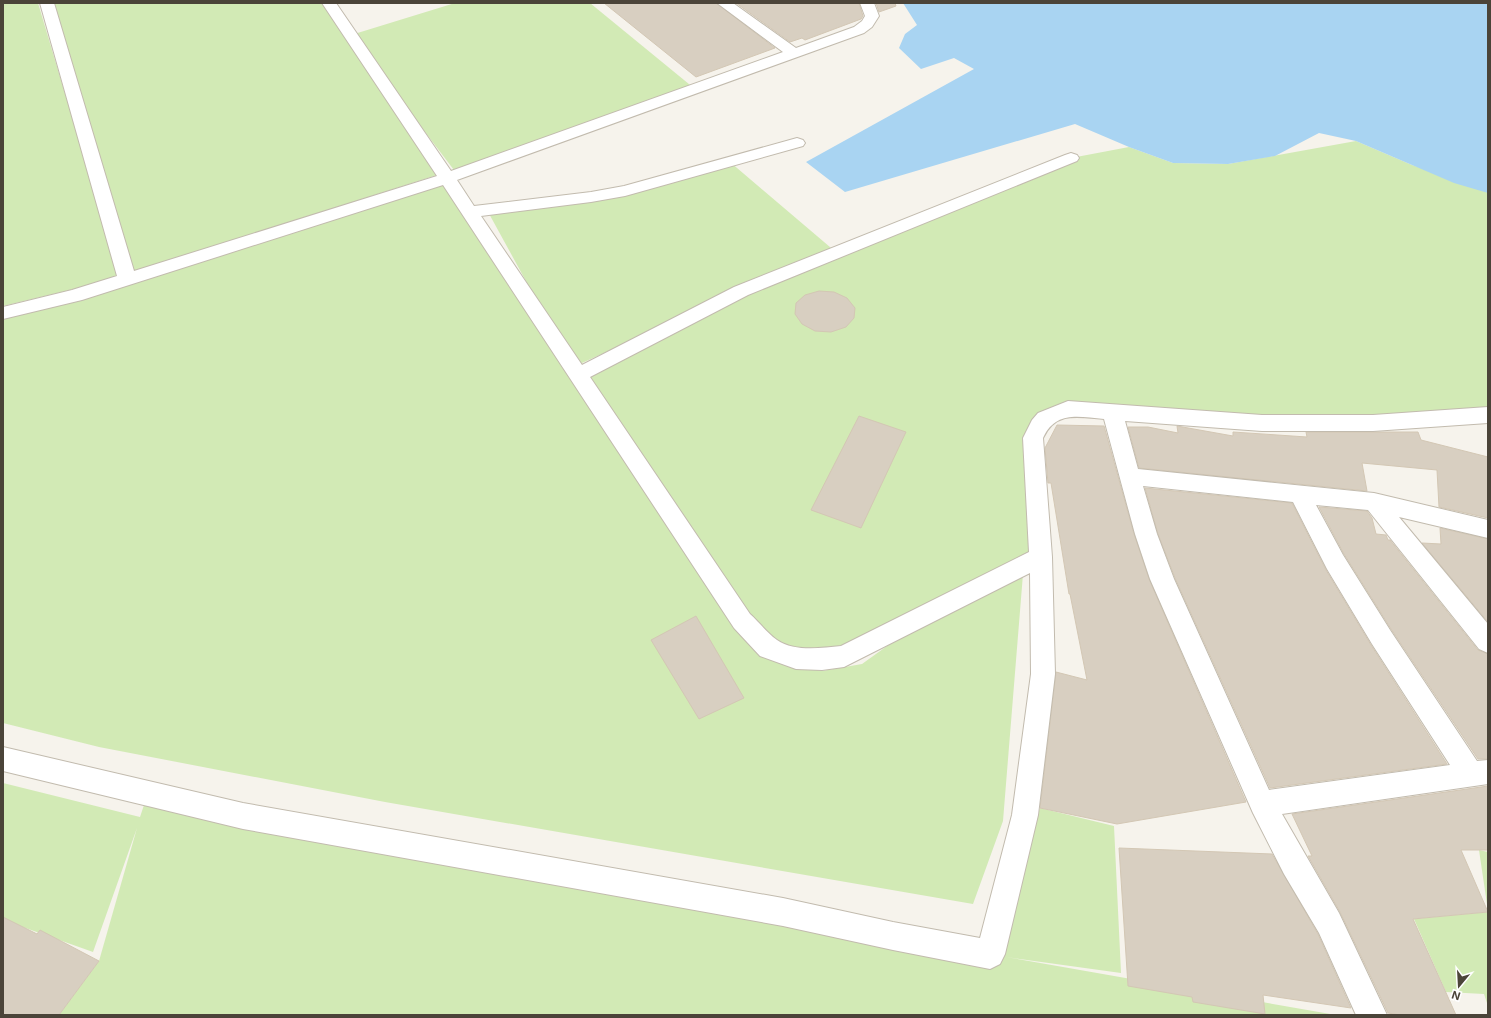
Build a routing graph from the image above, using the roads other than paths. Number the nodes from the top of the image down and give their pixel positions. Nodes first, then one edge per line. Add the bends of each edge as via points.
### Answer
1 (47, 3) edge
2 (329, 3) edge
3 (724, 3) edge
4 (867, 3) edge
5 (794, 53) junction
6 (797, 143) dead end
7 (1071, 158) dead end
8 (447, 178) junction
9 (470, 212) junction
10 (127, 280) junction
11 (3, 313) edge
12 (578, 375) junction
13 (1112, 412) junction
14 (1488, 415) edge
15 (1129, 476) junction
16 (1300, 494) junction
17 (1374, 502) junction
18 (1488, 529) edge
19 (1041, 557) junction
20 (1488, 642) edge
21 (3, 759) edge
22 (1480, 773) edge
23 (1262, 804) junction
24 (1372, 1015) edge

1 - 10 street
2 - 8 street
3 - 5 street
4 - 5 street via 872,16 868,24 859,30
5 - 8 street
6 - 9 street via 625,191
7 - 12 street via 741,291
8 - 9 street
8 - 10 street
9 - 12 street
10 - 11 street via 75,296
12 - 19 street via 742,621 770,648 796,658 822,659 844,656
13 - 14 street via 1262,423 1373,423
13 - 15 street
13 - 19 street via 1068,409 1048,416 1039,424 1034,438
15 - 16 street
15 - 23 street via 1162,579
16 - 17 street
16 - 22 street via 1335,562 1381,637
17 - 18 street
17 - 20 street
19 - 21 street via 1043,674 1025,815 990,954 783,912 243,816
22 - 23 street
23 - 24 street via 1329,923

